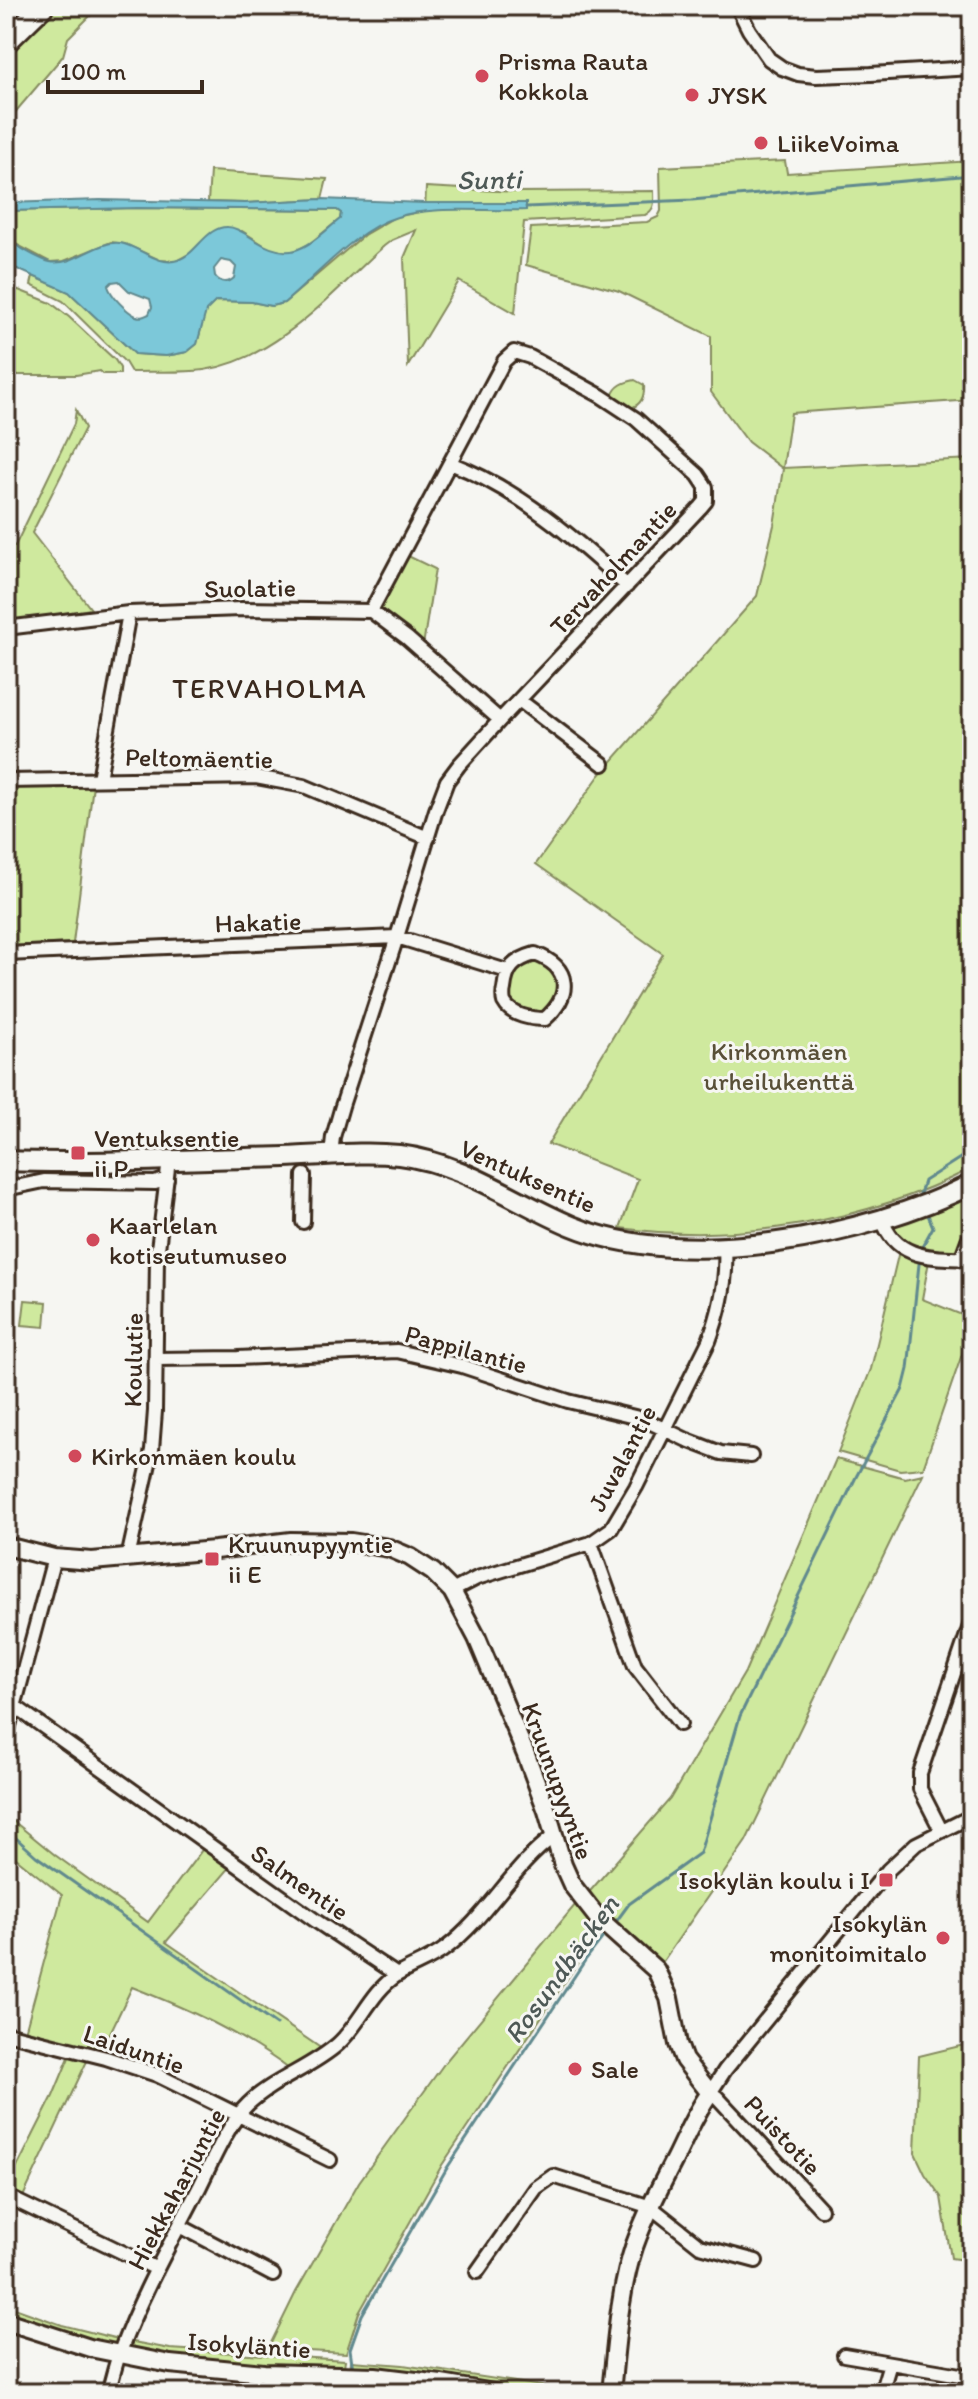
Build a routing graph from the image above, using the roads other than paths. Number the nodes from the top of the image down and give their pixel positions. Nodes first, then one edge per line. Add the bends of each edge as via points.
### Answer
1 (26, 6) edge
2 (43, 6) edge
3 (737, 6) edge
4 (6, 26) edge
5 (6, 42) edge
6 (972, 68) edge
7 (450, 463) junction
8 (627, 586) junction
9 (371, 611) junction
10 (129, 613) junction
11 (6, 628) edge
12 (519, 700) junction
13 (500, 720) junction
14 (603, 764) dead end
15 (99, 779) junction
16 (6, 781) edge
17 (428, 838) junction
18 (397, 937) junction
19 (6, 954) edge
20 (507, 971) junction
21 (331, 1155) junction
22 (6, 1161) edge
23 (168, 1170) junction
24 (304, 1175) dead end
25 (972, 1184) edge
26 (6, 1189) edge
27 (882, 1219) junction
28 (303, 1222) dead end
29 (972, 1237) edge
30 (725, 1247) junction
31 (966, 1259) edge
32 (156, 1359) junction
33 (664, 1429) junction
34 (751, 1456) dead end
35 (591, 1543) junction
36 (6, 1546) edge
37 (54, 1558) junction
38 (128, 1558) junction
39 (452, 1591) junction
40 (972, 1620) edge
41 (10, 1703) edge
42 (680, 1724) dead end
43 (6, 1737) edge
44 (972, 1816) edge
45 (941, 1830) junction
46 (554, 1836) junction
47 (397, 1975) junction
48 (6, 2033) edge
49 (710, 2093) junction
50 (238, 2116) junction
51 (330, 2160) dead end
52 (6, 2196) edge
53 (651, 2207) junction
54 (821, 2209) dead end
55 (180, 2226) junction
56 (756, 2261) dead end
57 (157, 2269) junction
58 (477, 2272) dead end
59 (273, 2275) dead end
60 (6, 2321) edge
61 (119, 2355) junction
62 (844, 2355) dead end
63 (890, 2363) junction
64 (972, 2377) edge
65 (108, 2393) edge
66 (494, 2393) edge
67 (611, 2393) edge
68 (881, 2393) edge

1 - 4 highway
2 - 5 highway
3 - 6 street via 769,59 798,74
7 - 8 street via 545,516
7 - 8 street, Tervaholmantie via 504,361 514,352 636,419 698,475 707,493 701,507
7 - 9 street, Tervaholmantie
8 - 12 street, Tervaholmantie
9 - 10 street, Suolatie
9 - 13 street
10 - 11 street, Suolatie
10 - 15 street
12 - 13 street, Tervaholmantie
12 - 14 street
13 - 17 street, Tervaholmantie via 447,781
15 - 16 street, Peltomäentie
15 - 17 street, Peltomäentie via 284,781
17 - 18 street, Tervaholmantie
18 - 19 street, Hakatie
18 - 20 street, Hakatie
18 - 21 street, Tervaholmantie
20 - 20 street via 535,954 554,964 565,985 554,1011 545,1019 513,1010 504,1002
21 - 23 main road, Ventuksentie
21 - 30 main road, Ventuksentie via 388,1154 428,1162 476,1177 573,1226 625,1241
22 - 23 main road, Ventuksentie
23 - 26 street via 155,1183 44,1181
23 - 32 street, Koulutie via 157,1257
24 - 28 street
25 - 27 main road, Ventuksentie
27 - 30 main road, Ventuksentie
27 - 31 street via 903,1248
29 - 31 street
30 - 33 street, Juvalantie via 715,1323
32 - 33 street, Pappilantie via 397,1351
32 - 38 street, Koulutie via 152,1450
33 - 34 street, Pappilantie via 721,1453
33 - 35 street, Juvalantie via 618,1518
35 - 39 street, Juvalantie via 477,1578
35 - 42 street via 635,1666
36 - 37 street, Kruunupyyntie
37 - 38 street, Kruunupyyntie
37 - 41 street
38 - 39 street, Kruunupyyntie via 291,1541 351,1542 410,1557
39 - 46 street, Kruunupyyntie via 526,1755
40 - 45 street via 920,1773 920,1789
41 - 43 street
41 - 47 street, Salmentie
44 - 45 street
45 - 49 street via 916,1844 876,1883
46 - 47 street via 537,1847 457,1939
46 - 49 street, Kruunupyyntie via 572,1885 602,1923 656,1970 669,1998 684,2060
47 - 50 street, Hiekkaharjuntie via 338,2044 272,2085
48 - 50 street, Laiduntie via 157,2075
49 - 53 street
49 - 54 street, Puistotie
50 - 51 street, Laiduntie
50 - 55 street, Hiekkaharjuntie
52 - 57 street
53 - 56 street via 700,2246
53 - 58 street via 553,2176 536,2188
53 - 67 street via 627,2274
55 - 57 street, Hiekkaharjuntie
55 - 59 street
57 - 61 street, Hiekkaharjuntie
60 - 61 street, Isokyläntie
61 - 65 street, Hiekkaharjuntie
61 - 66 street, Isokyläntie via 233,2371 375,2376
62 - 63 street
63 - 64 street
63 - 68 street

